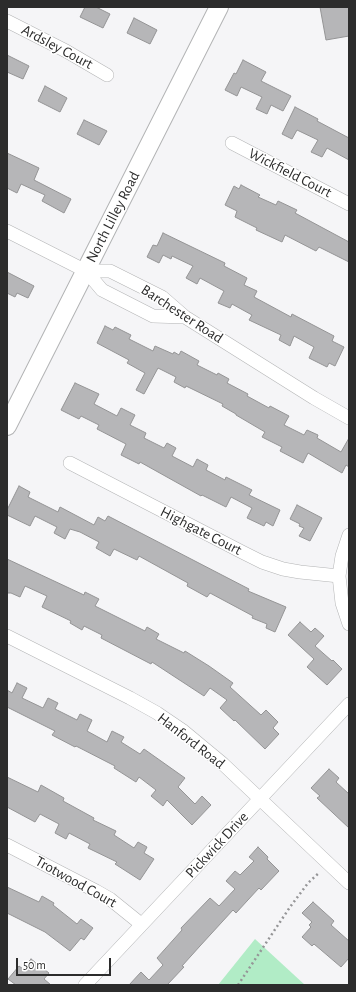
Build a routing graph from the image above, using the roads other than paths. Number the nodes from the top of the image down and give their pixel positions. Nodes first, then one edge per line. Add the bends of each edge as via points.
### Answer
1 (219, 7) edge
2 (7, 21) edge
3 (107, 75) dead end
4 (232, 143) dead end
5 (349, 204) edge
6 (7, 231) edge
7 (86, 270) junction
8 (186, 317) junction
9 (349, 418) edge
10 (7, 426) edge
11 (70, 463) dead end
12 (349, 535) edge
13 (339, 576) junction
14 (349, 624) edge
15 (7, 636) edge
16 (349, 704) edge
17 (259, 799) junction
18 (7, 845) edge
19 (349, 883) edge
20 (141, 924) junction
21 (85, 985) edge

1 - 7 street, North Lilley Road
2 - 3 street, Ardsley Court
4 - 5 street, Wickfield Court
6 - 7 street, Barchester Road
7 - 8 street, Barchester Road via 110,270 162,297
7 - 8 street via 102,290 153,316
7 - 10 street, North Lilley Road
8 - 9 street, Barchester Road
11 - 13 street, Highgate Court via 262,562 283,569
12 - 13 street
13 - 14 street via 342,603
15 - 17 street, Hanford Road via 157,713 200,744
16 - 17 street, Pickwick Drive
17 - 19 street, Hanford Road
17 - 20 street, Pickwick Drive
18 - 20 street, Trotwood Court via 96,890
20 - 21 street, Pickwick Drive

